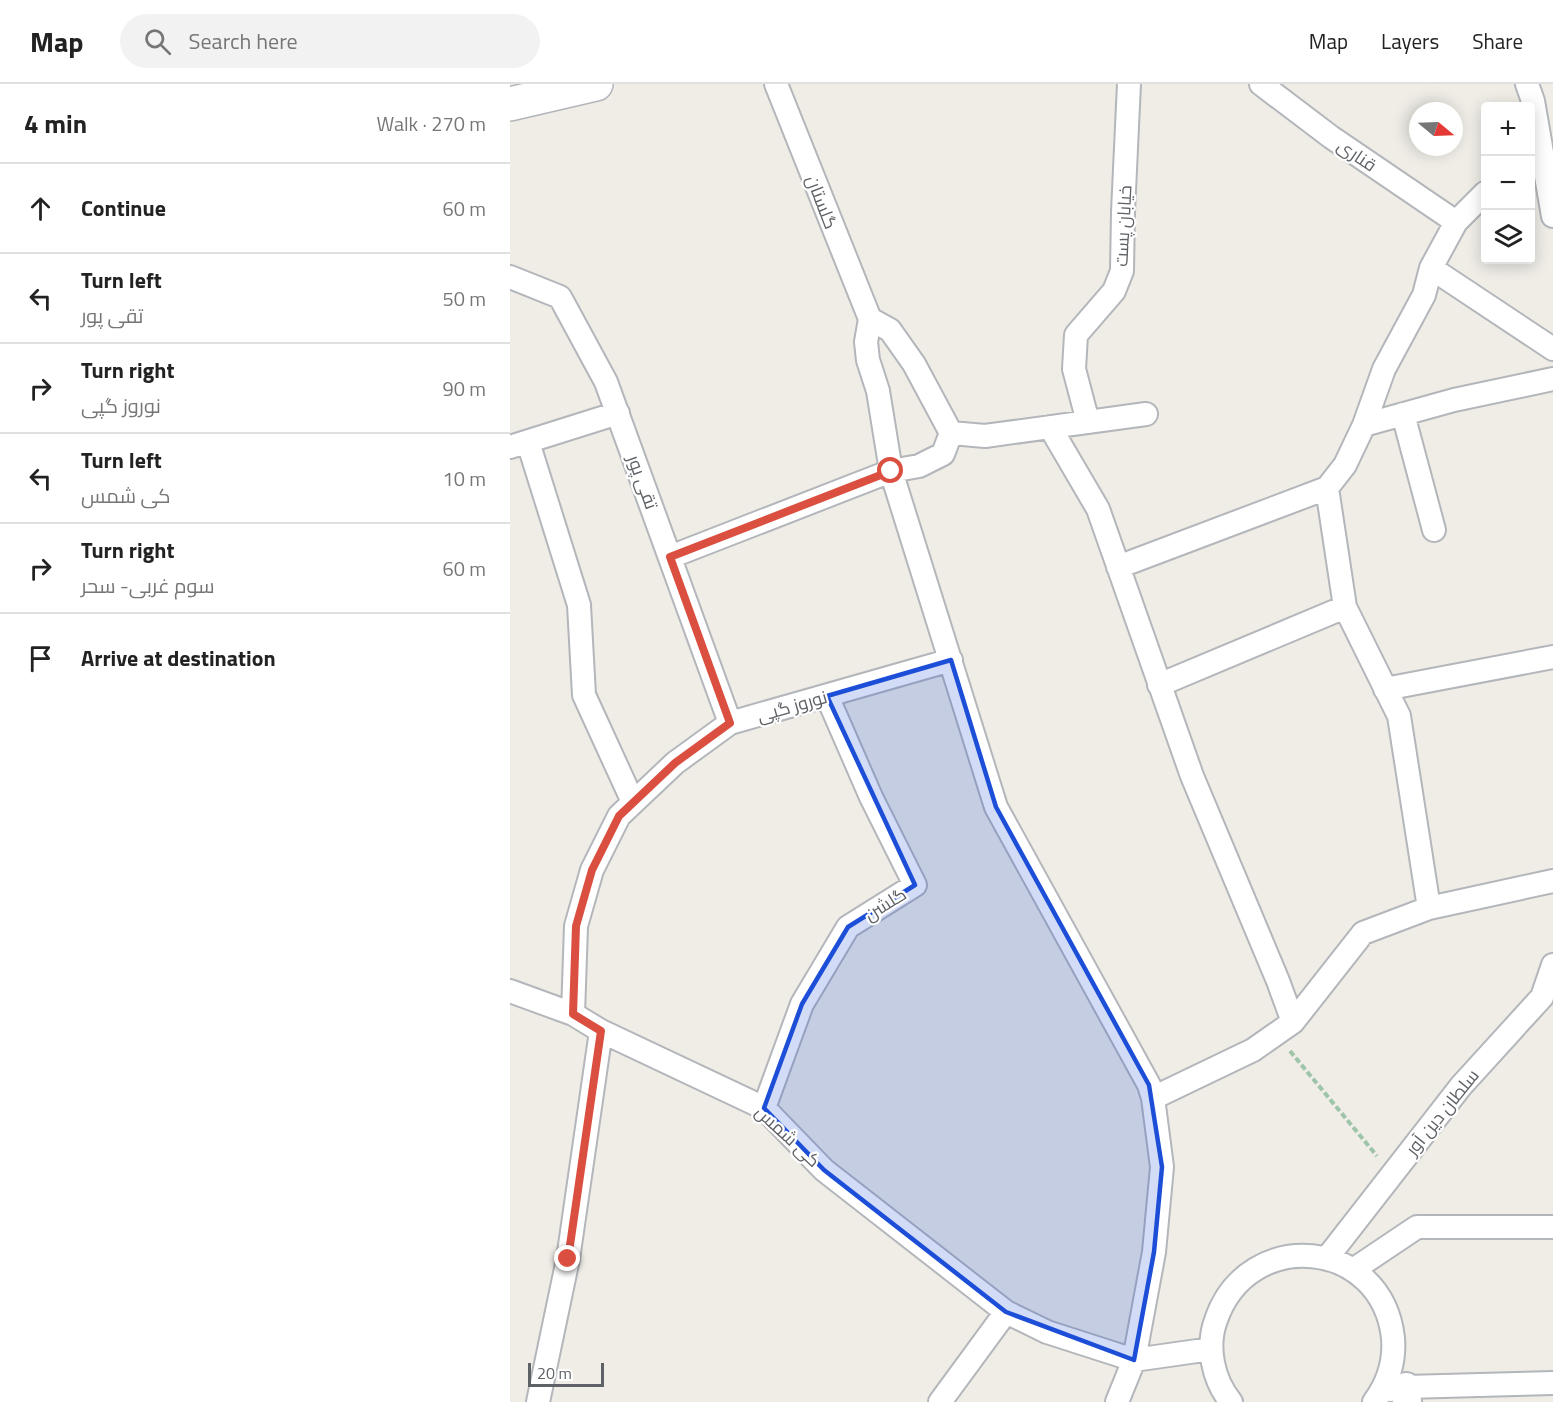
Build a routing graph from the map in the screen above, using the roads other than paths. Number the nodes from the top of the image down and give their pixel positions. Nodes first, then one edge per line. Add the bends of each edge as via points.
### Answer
1 (596, 84) edge
2 (776, 84) edge
3 (1129, 84) edge
4 (1261, 84) edge
5 (1527, 84) edge
6 (510, 104) edge
7 (1536, 163) edge
8 (1481, 197) edge
9 (1553, 216) edge
10 (1456, 222) junction
11 (1431, 268) junction
12 (510, 277) edge
13 (870, 319) junction
14 (1553, 349) edge
15 (1553, 379) edge
16 (618, 413) junction
17 (1146, 414) dead end
18 (1403, 414) junction
19 (1088, 422) junction
20 (1364, 425) junction
21 (1050, 427) junction
22 (951, 433) junction
23 (519, 445) edge
24 (891, 471) junction
25 (1327, 488) junction
26 (1434, 530) dead end
27 (670, 557) junction
28 (1118, 567) junction
29 (1344, 607) junction
30 (1553, 657) edge
31 (951, 660) junction
32 (1159, 685) junction
33 (1385, 689) junction
34 (827, 696) junction
35 (730, 723) junction
36 (633, 802) junction
37 (1553, 881) edge
38 (1429, 908) junction
39 (1553, 965) edge
40 (510, 991) edge
41 (573, 1014) junction
42 (1284, 1028) junction
43 (601, 1031) junction
44 (1153, 1098) junction
45 (764, 1108) junction
46 (1553, 1227) edge
47 (1327, 1258) junction
48 (1353, 1270) junction
49 (1006, 1312) junction
50 (1211, 1349) junction
51 (1134, 1360) junction
52 (1553, 1383) edge
53 (1393, 1395) edge
54 (538, 1402) edge
55 (940, 1402) edge
56 (1117, 1402) edge
57 (1231, 1402) edge

1 - 6 main road
2 - 13 street, گلستان
3 - 19 street, خیابان پست via 1122,271 1114,291 1076,335 1074,369
4 - 10 street, قناری
5 - 7 street via 1533,101
7 - 9 street
8 - 10 street
10 - 11 street
11 - 14 street
11 - 20 street via 1424,295 1384,369
12 - 16 street, تقی پور via 560,297 606,382
13 - 22 street via 890,330 914,364
13 - 24 street via 868,360 878,391
15 - 18 street
16 - 23 street
16 - 27 street, تقی پور
17 - 19 street
18 - 20 street
18 - 26 street
19 - 21 street
20 - 25 street via 1345,465
21 - 22 street via 985,436
21 - 28 street via 1098,508
22 - 24 street via 943,454 919,466
23 - 36 street via 579,605 584,695
24 - 27 street
24 - 31 street
25 - 28 street
25 - 29 street
27 - 35 street, تقی پور
28 - 32 street
29 - 32 street
29 - 33 street
30 - 33 street
31 - 34 street, نوروز گپی
31 - 44 street via 996,807
32 - 42 street
33 - 38 street via 1399,716
34 - 35 street, نوروز گپی
34 - 45 street, گلشن via 915,885 848,927 802,1004
35 - 36 street, نوروز گپی via 675,763
36 - 41 street, نوروز گپی via 619,816 592,870 576,926
37 - 38 street
38 - 42 street via 1363,933
39 - 47 street, سلطان دین آور via 1542,997 1461,1086
40 - 41 street, کی شمس
41 - 43 street, کی شمس
42 - 44 street via 1253,1050
43 - 45 street, کی شمس
43 - 54 street via 568,1259
44 - 51 street via 1162,1167 1154,1252
45 - 49 street, کی شمس via 824,1170
46 - 48 street via 1417,1227
47 - 48 street
47 - 50 street via 1285,1257 1247,1274 1220,1307
48 - 53 street via 1383,1303 1391,1325
49 - 51 street, کی شمس via 1047,1332
49 - 55 street
50 - 51 street
50 - 57 street via 1215,1372
51 - 56 street
52 - 53 street

